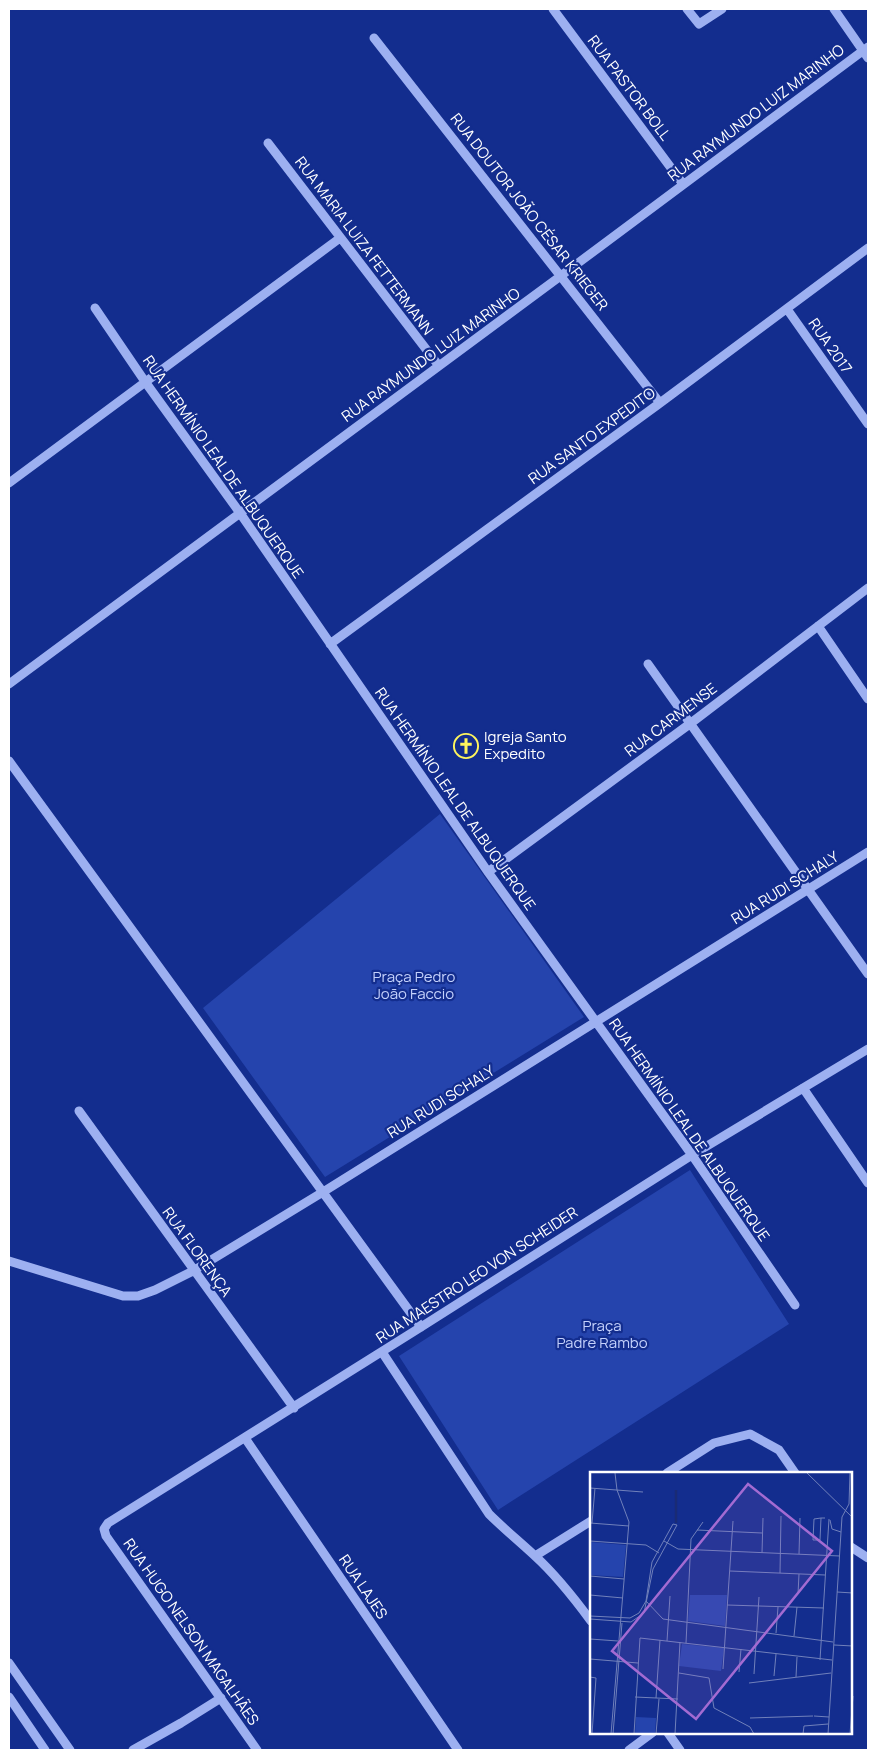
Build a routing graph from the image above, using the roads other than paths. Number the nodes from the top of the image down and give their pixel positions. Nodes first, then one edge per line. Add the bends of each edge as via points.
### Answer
1 (553, 9) edge
2 (687, 9) edge
3 (722, 9) edge
4 (834, 9) edge
5 (374, 38) dead end
6 (866, 52) edge
7 (268, 143) dead end
8 (684, 184) junction
9 (340, 238) junction
10 (868, 248) edge
11 (562, 275) junction
12 (95, 308) dead end
13 (787, 309) junction
14 (438, 366) junction
15 (146, 383) junction
16 (660, 403) junction
17 (868, 424) edge
18 (9, 483) edge
19 (240, 513) junction
20 (868, 588) edge
21 (818, 626) junction
22 (330, 644) junction
23 (648, 664) dead end
24 (9, 684) edge
25 (868, 699) edge
26 (691, 723) junction
27 (9, 760) edge
28 (868, 852) edge
29 (488, 872) junction
30 (808, 889) junction
31 (868, 974) edge
32 (596, 1021) junction
33 (868, 1049) edge
34 (803, 1088) junction
35 (79, 1111) dead end
36 (692, 1154) junction
37 (868, 1183) edge
38 (323, 1192) junction
39 (9, 1261) edge
40 (193, 1271) junction
41 (794, 1305) dead end
42 (421, 1328) junction
43 (382, 1352) junction
44 (294, 1408) junction
45 (245, 1438) junction
46 (669, 1472) edge
47 (794, 1472) edge
48 (590, 1522) edge
49 (104, 1529) joint
50 (852, 1548) edge
51 (536, 1556) junction
52 (868, 1558) edge
53 (590, 1620) edge
54 (9, 1663) edge
55 (9, 1697) edge
56 (221, 1698) junction
57 (651, 1734) edge
58 (669, 1734) edge
59 (45, 1750) edge
60 (70, 1750) edge
61 (133, 1750) edge
62 (257, 1750) edge
63 (458, 1750) edge
64 (629, 1750) edge
65 (680, 1750) edge

1 - 8 street, RUA PASTOR BOLL
2 - 3 street via 699,24
4 - 6 street
5 - 11 street, RUA DOUTOR JOÃO CÉSAR KRIEGER
6 - 8 street, RUA RAYMUNDO LUIZ MARINHO
7 - 9 street, RUA MARIA LUIZA FETTERMANN
8 - 11 street, RUA RAYMUNDO LUIZ MARINHO
9 - 14 street, RUA MARIA LUIZA FETTERMANN
9 - 15 street
10 - 13 street, RUA SANTO EXPEDITO
11 - 14 street, RUA RAYMUNDO LUIZ MARINHO
11 - 16 street, RUA DOUTOR JOÃO CÉSAR KRIEGER
12 - 15 street, RUA HERMÍNIO LEAL DE ALBUQUERQUE
13 - 16 street, RUA SANTO EXPEDITO
13 - 17 street, RUA 2017
14 - 19 street, RUA RAYMUNDO LUIZ MARINHO
15 - 18 street
15 - 19 street, RUA HERMÍNIO LEAL DE ALBUQUERQUE
16 - 22 street, RUA SANTO EXPEDITO
19 - 22 street, RUA HERMÍNIO LEAL DE ALBUQUERQUE
19 - 24 street, RUA RAYMUNDO LUIZ MARINHO
20 - 21 street, RUA CARMENSE
21 - 25 street
21 - 26 street, RUA CARMENSE
22 - 29 street, RUA HERMÍNIO LEAL DE ALBUQUERQUE
23 - 26 street
26 - 29 street, RUA CARMENSE
26 - 30 street
27 - 38 street
28 - 30 street, RUA RUDI SCHALY
29 - 32 street, RUA HERMÍNIO LEAL DE ALBUQUERQUE
30 - 31 street
30 - 32 street, RUA RUDI SCHALY
32 - 36 street, RUA HERMÍNIO LEAL DE ALBUQUERQUE
32 - 38 street, RUA RUDI SCHALY
33 - 34 street, RUA MAESTRO LEO VON SCHEIDER
34 - 36 street, RUA MAESTRO LEO VON SCHEIDER
34 - 37 street
35 - 40 street, RUA FLORENÇA
36 - 41 street, RUA HERMÍNIO LEAL DE ALBUQUERQUE
36 - 42 street, RUA MAESTRO LEO VON SCHEIDER
38 - 40 street, RUA RUDI SCHALY
38 - 42 street
39 - 40 street, RUA RUDI SCHALY via 123,1296 138,1296 155,1290
40 - 44 street, RUA FLORENÇA
42 - 43 street, RUA MAESTRO LEO VON SCHEIDER
43 - 44 street, RUA MAESTRO LEO VON SCHEIDER
43 - 51 street via 489,1514
44 - 45 street, RUA MAESTRO LEO VON SCHEIDER
45 - 49 street, RUA MAESTRO LEO VON SCHEIDER via 108,1523
45 - 63 street, RUA LAJES
46 - 47 street via 714,1443 750,1434 779,1450
48 - 51 street
49 - 56 street, RUA HUGO NELSON MAGALHÃES
50 - 52 street
51 - 53 street
54 - 60 street
55 - 59 street
56 - 61 street
56 - 62 street, RUA HUGO NELSON MAGALHÃES
57 - 64 street
58 - 65 street

